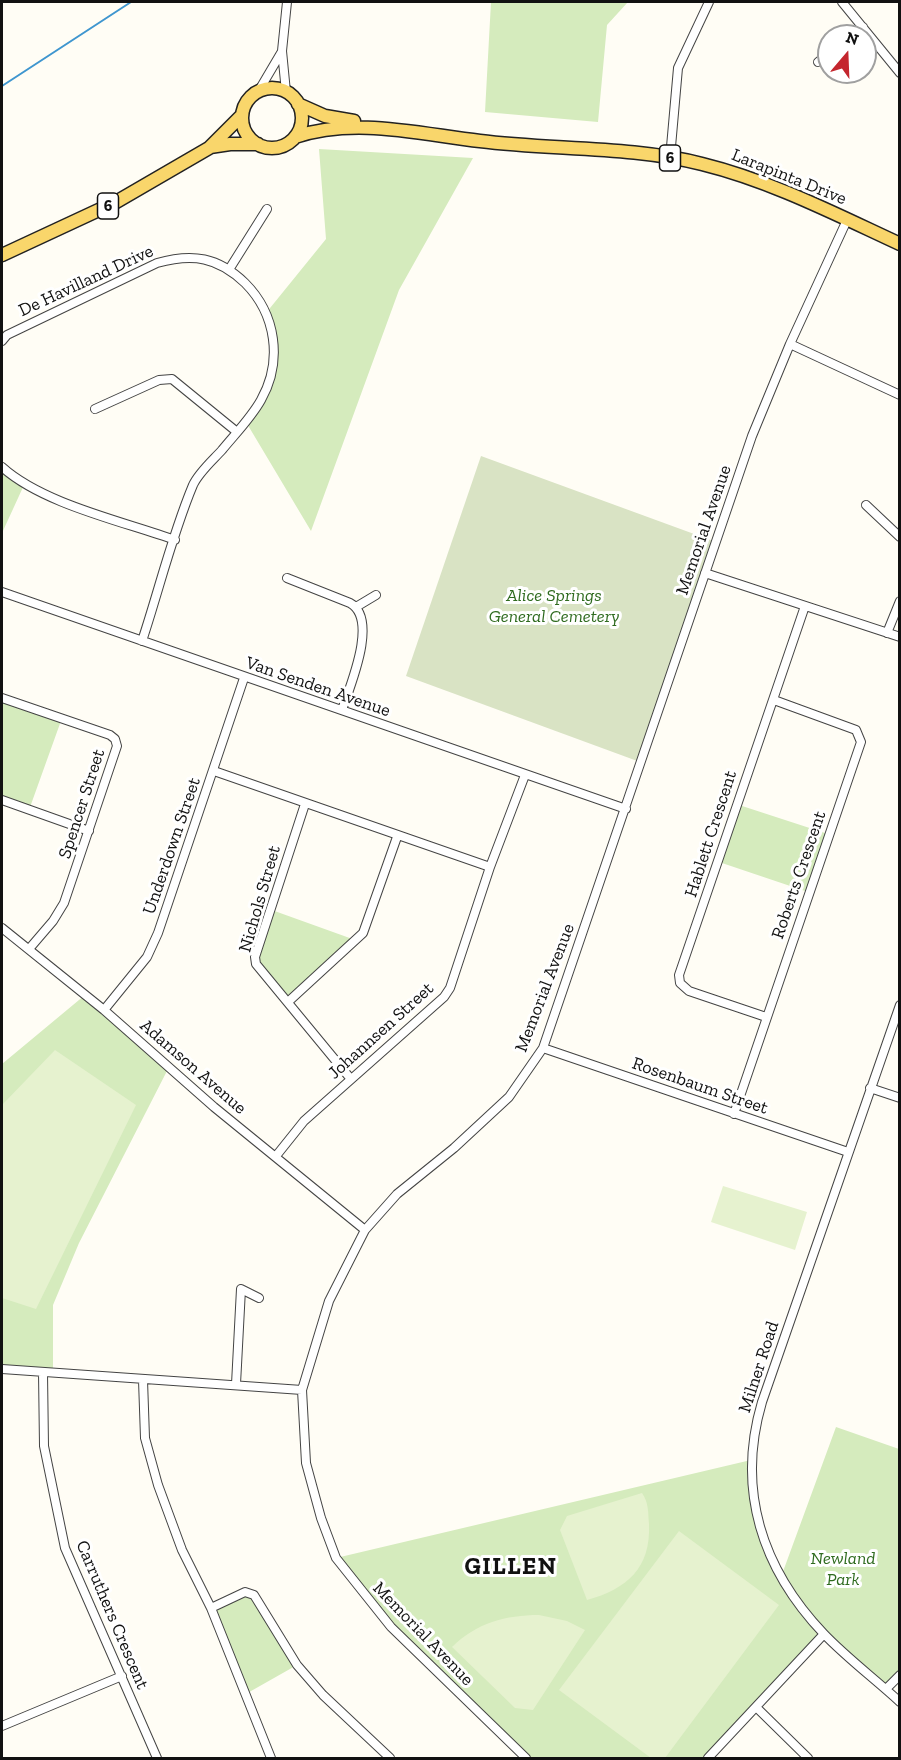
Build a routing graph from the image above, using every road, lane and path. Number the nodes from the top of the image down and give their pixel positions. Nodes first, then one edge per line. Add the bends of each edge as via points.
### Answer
1 (287, 2) edge
2 (709, 2) edge
3 (842, 2) edge
4 (860, 24) edge
5 (877, 44) edge
6 (282, 51) junction
7 (900, 73) edge
8 (258, 92) junction
9 (286, 92) junction
10 (298, 104) junction
11 (242, 115) junction
12 (295, 137) junction
13 (483, 142) junction
14 (258, 144) junction
15 (209, 148) junction
16 (669, 158) junction
17 (267, 209) dead end
18 (847, 220) junction
19 (900, 244) edge
20 (2, 255) edge
21 (230, 268) junction
22 (2, 341) edge
23 (790, 344) junction
24 (900, 395) edge
25 (95, 409) dead end
26 (237, 432) junction
27 (2, 467) edge
28 (866, 505) dead end
29 (900, 537) edge
30 (175, 540) junction
31 (705, 573) junction
32 (287, 578) dead end
33 (2, 592) edge
34 (376, 595) dead end
35 (900, 600) edge
36 (804, 606) junction
37 (356, 607) junction
38 (888, 633) junction
39 (900, 637) edge
40 (142, 641) junction
41 (244, 678) junction
42 (2, 698) edge
43 (774, 700) junction
44 (342, 710) junction
45 (214, 771) junction
46 (525, 775) junction
47 (2, 800) edge
48 (305, 804) junction
49 (626, 808) junction
50 (89, 831) junction
51 (397, 837) junction
52 (490, 867) junction
53 (2, 928) edge
54 (29, 949) junction
55 (289, 1001) junction
56 (900, 1005) edge
57 (104, 1010) junction
58 (766, 1017) junction
59 (543, 1048) junction
60 (350, 1078) junction
61 (870, 1088) junction
62 (900, 1098) edge
63 (734, 1114) junction
64 (848, 1152) junction
65 (276, 1156) junction
66 (365, 1230) junction
67 (259, 1298) dead end
68 (2, 1369) edge
69 (43, 1373) junction
70 (143, 1380) junction
71 (236, 1384) junction
72 (302, 1390) junction
73 (211, 1608) junction
74 (824, 1634) junction
75 (900, 1675) edge
76 (122, 1676) junction
77 (886, 1689) junction
78 (900, 1702) edge
79 (757, 1708) junction
80 (2, 1726) edge
81 (157, 1758) edge
82 (270, 1758) edge
83 (390, 1758) edge
84 (526, 1758) edge
85 (708, 1758) edge
86 (808, 1758) edge

1 - 6 street
2 - 16 street via 678,68
3 - 4 street
5 - 7 street
6 - 8 street
6 - 9 street
8 - 9 main road via 275,88
8 - 11 main road, 6 via 249,99
9 - 10 main road, 6
10 - 12 main road via 302,121
10 - 13 main road, Larapinta Drive / 6 via 333,118
11 - 14 main road via 246,132
11 - 15 main road, 6
12 - 13 main road, Larapinta Drive / 6 via 339,127
12 - 14 main road, 6 via 275,148
13 - 16 main road, Larapinta Drive / 6
14 - 15 main road, 6
15 - 20 main road, 6 via 116,202
16 - 18 main road, Larapinta Drive / 6 via 701,163 759,181
17 - 21 street
18 - 19 main road, Larapinta Drive / 6
18 - 23 street, Memorial Avenue
21 - 22 street, De Havilland Drive via 196,258 157,263 7,335
21 - 26 street, De Havilland Drive via 266,313 275,346 270,383 261,402
23 - 24 street
23 - 31 street, Memorial Avenue via 752,436
25 - 26 street via 159,380 172,379
26 - 30 street, De Havilland Drive via 194,483
27 - 30 street via 24,485 48,496
28 - 29 street
30 - 40 street, De Havilland Drive
31 - 36 street
31 - 49 street, Memorial Avenue
32 - 37 street
33 - 40 street, Van Senden Avenue
34 - 37 street
35 - 38 street
36 - 38 street
36 - 43 street, Hablett Crescent
37 - 44 street via 363,632 359,659
38 - 39 street
40 - 41 street, Van Senden Avenue
41 - 44 street, Van Senden Avenue
41 - 45 street, Underdown Street
42 - 50 street, Spencer Street via 115,739 115,755
43 - 58 street, Roberts Crescent via 856,730 861,742
43 - 58 street, Hablett Crescent via 679,975 680,983 689,991
44 - 46 street, Van Senden Avenue
45 - 48 street
45 - 57 street, Underdown Street via 147,957
46 - 49 street, Van Senden Avenue
46 - 52 street, Johannsen Street
47 - 50 street
48 - 51 street
48 - 55 street, Nichols Street via 255,957 256,964
49 - 59 street, Memorial Avenue
50 - 54 street, Spencer Street via 64,903
51 - 52 street
51 - 55 street via 363,933
52 - 60 street, Johannsen Street via 450,988
53 - 54 street, Adamson Avenue
54 - 57 street, Adamson Avenue
55 - 60 street, Nichols Street
56 - 61 street, Milner Road
57 - 65 street, Adamson Avenue
58 - 63 street, Roberts Crescent
59 - 63 street, Rosenbaum Street
59 - 66 street, Memorial Avenue via 509,1097 397,1194
60 - 65 street, Johannsen Street via 304,1121
61 - 62 street
61 - 64 street, Milner Road
63 - 64 street, Rosenbaum Street
64 - 74 street, Milner Road via 762,1402 751,1460 756,1513 764,1544 789,1591
65 - 66 street, Adamson Avenue
66 - 72 street, Memorial Avenue via 329,1301
67 - 71 street via 241,1289
68 - 69 street
69 - 70 street
69 - 76 street, Carruthers Crescent via 44,1446 65,1548
70 - 71 street
70 - 73 street via 145,1438 158,1485 182,1550
71 - 72 street
72 - 84 street, Memorial Avenue via 306,1463 336,1558 391,1627
73 - 82 street
73 - 83 street via 245,1592 254,1595 284,1647 323,1695
74 - 77 street, Milner Road
74 - 79 street
75 - 77 street
76 - 80 street
76 - 81 street, Carruthers Crescent
77 - 78 street, Milner Road
79 - 85 street
79 - 86 street

